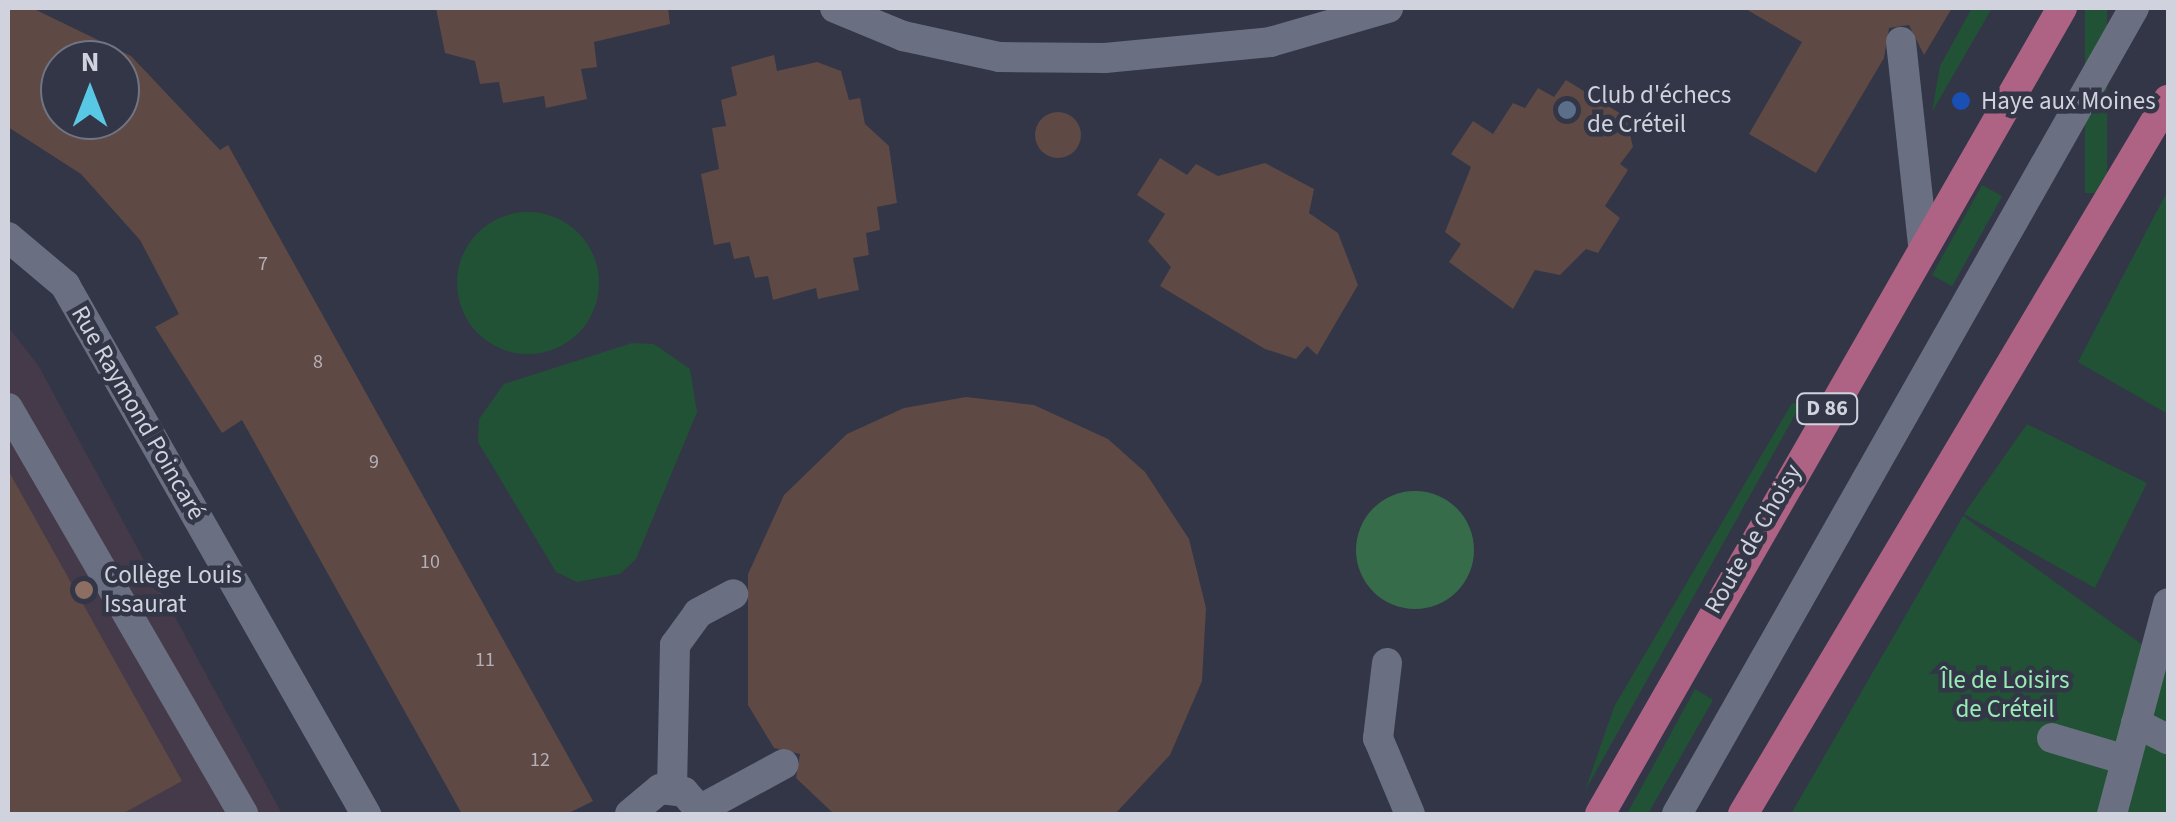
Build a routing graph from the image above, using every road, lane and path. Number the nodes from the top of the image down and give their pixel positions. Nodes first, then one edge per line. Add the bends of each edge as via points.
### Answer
1 (835, 8) edge
2 (1388, 8) edge
3 (2062, 8) edge
4 (2134, 8) edge
5 (1900, 42) dead end
6 (2168, 100) edge
7 (8, 237) edge
8 (1923, 245) junction
9 (8, 408) edge
10 (733, 594) dead end
11 (2168, 603) edge
12 (1387, 663) dead end
13 (2136, 722) junction
14 (2052, 738) dead end
15 (2168, 739) edge
16 (2126, 760) junction
17 (784, 764) dead end
18 (672, 789) junction
19 (702, 812) edge
20 (242, 814) edge
21 (366, 814) edge
22 (630, 814) edge
23 (1410, 814) edge
24 (1600, 814) edge
25 (1677, 814) edge
26 (1743, 814) edge
27 (2112, 814) edge

1 - 2 street via 903,36 999,57 1105,58 1270,42
3 - 8 main road, Route de Choisy / D 86
4 - 25 street
5 - 8 street
6 - 26 main road
7 - 21 street, Rue Raymond Poincaré via 65,285
8 - 24 main road, Route de Choisy / D 86
9 - 20 street
10 - 18 street via 698,614 675,644
11 - 13 street
12 - 23 street via 1378,738
13 - 15 street
13 - 16 street
14 - 16 street
16 - 27 street
17 - 19 street
18 - 19 street
18 - 22 street via 648,793

